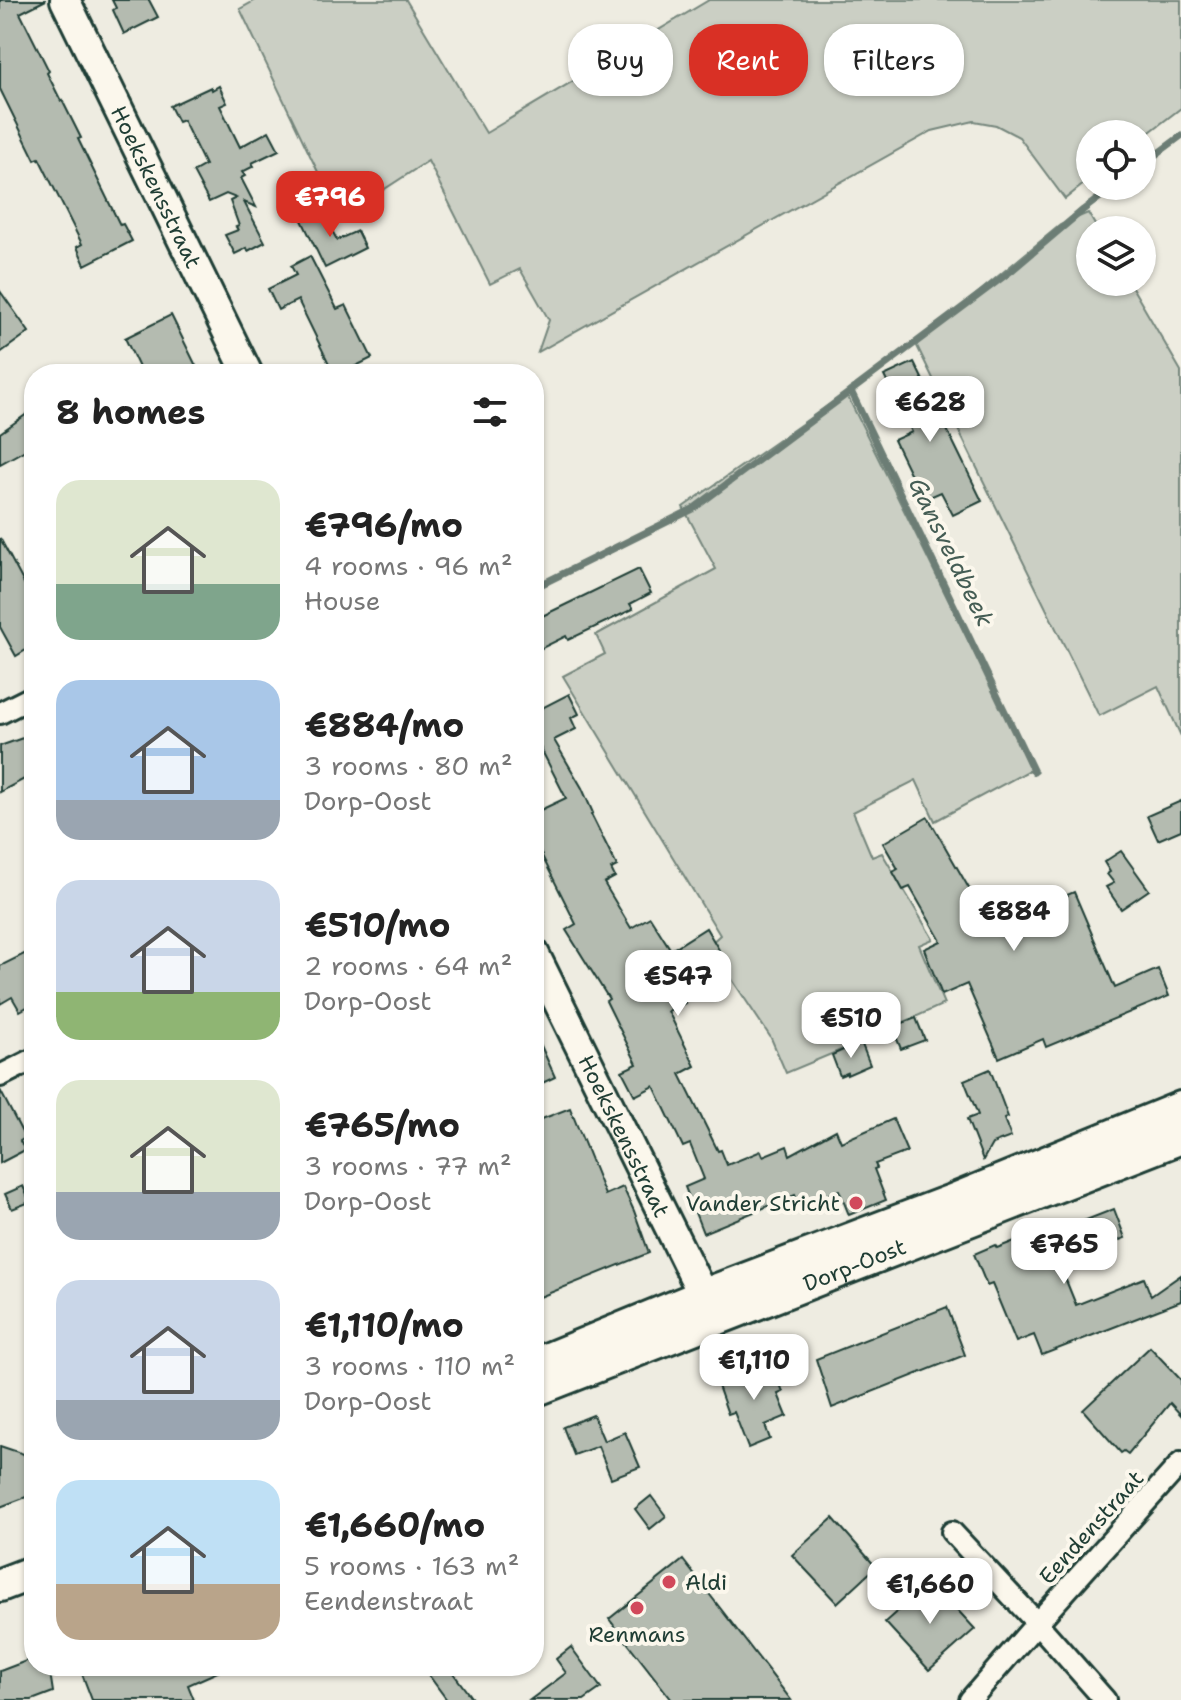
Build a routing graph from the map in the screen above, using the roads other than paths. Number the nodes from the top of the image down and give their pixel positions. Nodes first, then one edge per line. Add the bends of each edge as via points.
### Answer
1 (65, 0) edge
2 (243, 364) edge
3 (24, 701) edge
4 (0, 713) edge
5 (544, 974) edge
6 (24, 1064) edge
7 (0, 1076) edge
8 (1176, 1131) edge
9 (707, 1308) junction
10 (544, 1362) edge
11 (544, 1385) edge
12 (1181, 1463) edge
13 (952, 1532) dead end
14 (24, 1557) edge
15 (0, 1566) edge
16 (24, 1576) edge
17 (0, 1585) edge
18 (1037, 1623) junction
19 (970, 1700) edge
20 (1105, 1700) edge

1 - 2 street, Hoekskensstraat
3 - 4 street
5 - 9 street, Hoekskensstraat
6 - 7 street
8 - 9 main road, Dorp-Oost via 952,1201
9 - 10 main road, Dorp-Oost
9 - 11 main road, Dorp-Oost
12 - 18 street, Eendenstraat
13 - 18 street, Eendenstraat
14 - 15 main road
16 - 17 main road
18 - 19 street, Eendenstraat
18 - 20 street

